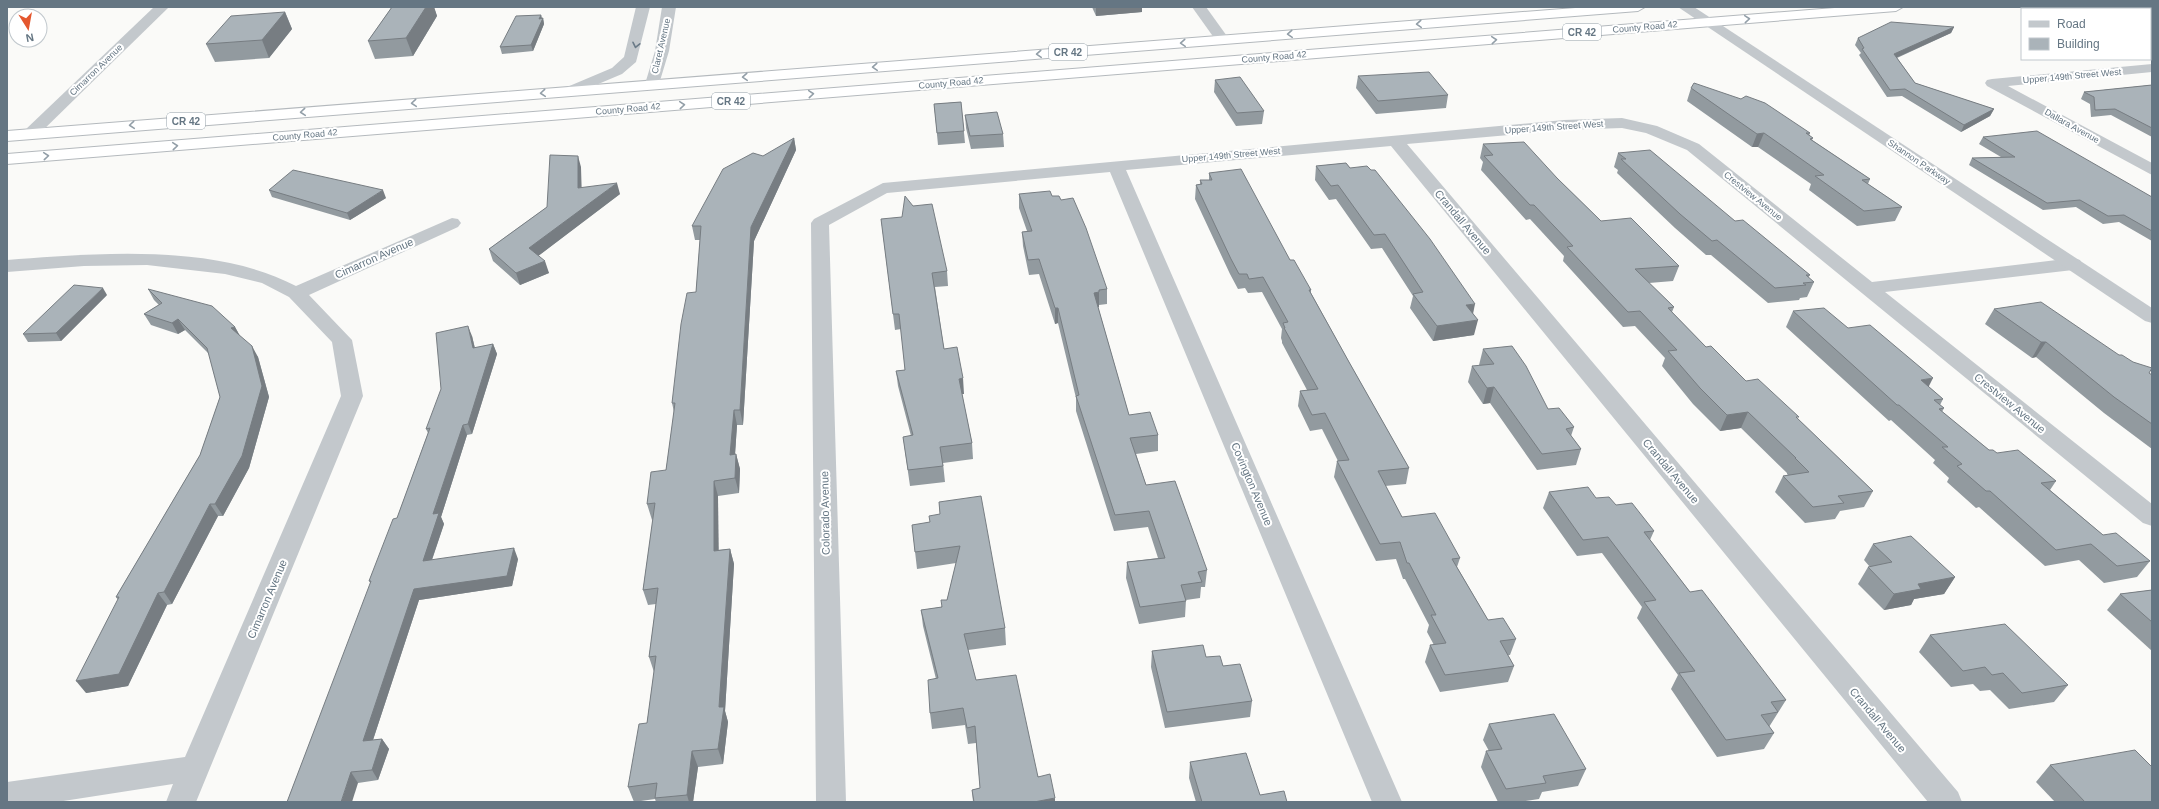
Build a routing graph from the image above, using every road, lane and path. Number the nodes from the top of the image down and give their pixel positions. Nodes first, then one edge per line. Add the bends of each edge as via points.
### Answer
1 (162, 7) edge
2 (644, 7) edge
3 (669, 7) edge
4 (1199, 7) edge
5 (1638, 7) edge
6 (1685, 7) edge
7 (1896, 7) edge
8 (1709, 22) junction
9 (1222, 40) junction
10 (2152, 68) edge
11 (1992, 83) joint
12 (652, 84) junction
13 (572, 90) junction
14 (1651, 128) joint
15 (30, 134) junction
16 (7, 136) edge
17 (263, 139) junction
18 (1395, 140) junction
19 (7, 159) edge
20 (1116, 166) junction
21 (2152, 170) edge
22 (452, 223) dead end
23 (820, 223) joint
24 (2073, 264) junction
25 (7, 266) edge
26 (1868, 288) junction
27 (296, 293) junction
28 (2152, 316) edge
29 (2152, 517) edge
30 (196, 768) junction
31 (7, 796) edge
32 (181, 802) edge
33 (831, 802) edge
34 (1388, 802) edge
35 (1947, 802) edge

1 - 15 street, Cimarron Avenue
2 -> 13 street via 631,60 617,71
3 - 12 street, Claret Avenue via 662,51
4 - 9 street
5 -> 9 highway, County Road 42 / CR 42
6 - 8 street, Shannon Parkway
8 -> 7 highway, County Road 42 / CR 42
17 -> 8 highway, County Road 42 / CR 42
8 - 24 street, Shannon Parkway
9 -> 12 highway, County Road 42 / CR 42
10 - 11 street, Upper 149th Street West
11 - 21 street, Dallara Avenue
12 - 13 highway, County Road 42 / CR 42
12 - 17 highway via 646,90 621,100 312,125 290,128
13 -> 15 highway, County Road 42 / CR 42
14 - 18 street, Upper 149th Street West via 1622,123 1564,125
14 - 26 street, Crestview Avenue via 1693,147
15 - 16 highway, County Road 42 / CR 42
19 -> 17 highway, County Road 42 / CR 42
18 - 20 street, Upper 149th Street West
18 - 35 street, Crandall Avenue
20 - 23 street, Upper 149th Street West via 883,188
20 - 34 street, Covington Avenue
22 - 27 street, Cimarron Avenue
23 - 33 street, Colorado Avenue
24 - 26 street
24 - 28 street, Shannon Parkway
25 - 27 street via 84,260 147,259 225,268 269,279
26 - 29 street, Crestview Avenue
27 - 30 street, Cimarron Avenue via 342,340 352,396
30 - 31 street
30 - 32 street, Cimarron Avenue

